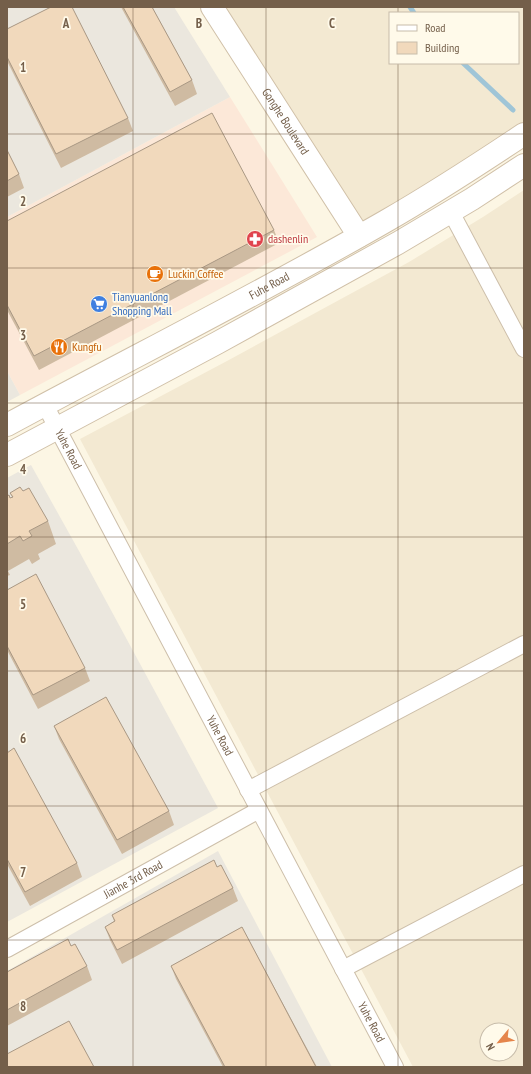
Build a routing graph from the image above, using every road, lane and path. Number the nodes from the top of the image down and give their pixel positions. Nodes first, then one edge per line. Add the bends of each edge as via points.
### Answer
1 (212, 7) edge
2 (524, 134) edge
3 (524, 165) edge
4 (451, 212) junction
5 (359, 236) junction
6 (524, 349) edge
7 (44, 405) junction
8 (7, 425) edge
9 (57, 428) junction
10 (7, 455) edge
11 (524, 644) edge
12 (248, 790) junction
13 (259, 810) junction
14 (524, 874) edge
15 (7, 949) edge
16 (343, 969) junction
17 (395, 1067) edge

1 - 5 main road, Gonghe Boulevard
2 - 5 main road, Fuhe Road via 458,178
3 - 4 main road, Fuhe Road
4 - 6 street
4 - 9 main road, Fuhe Road via 217,343
5 - 7 main road, Fuhe Road via 205,321
7 - 8 main road, Fuhe Road
7 - 9 street, Yuhe Road
9 - 10 main road, Fuhe Road
9 - 12 street, Yuhe Road
11 - 12 street
12 - 13 street, Yuhe Road
13 - 15 street, Jianhe 3rd Road
13 - 16 street, Yuhe Road
14 - 16 street
16 - 17 street, Yuhe Road

